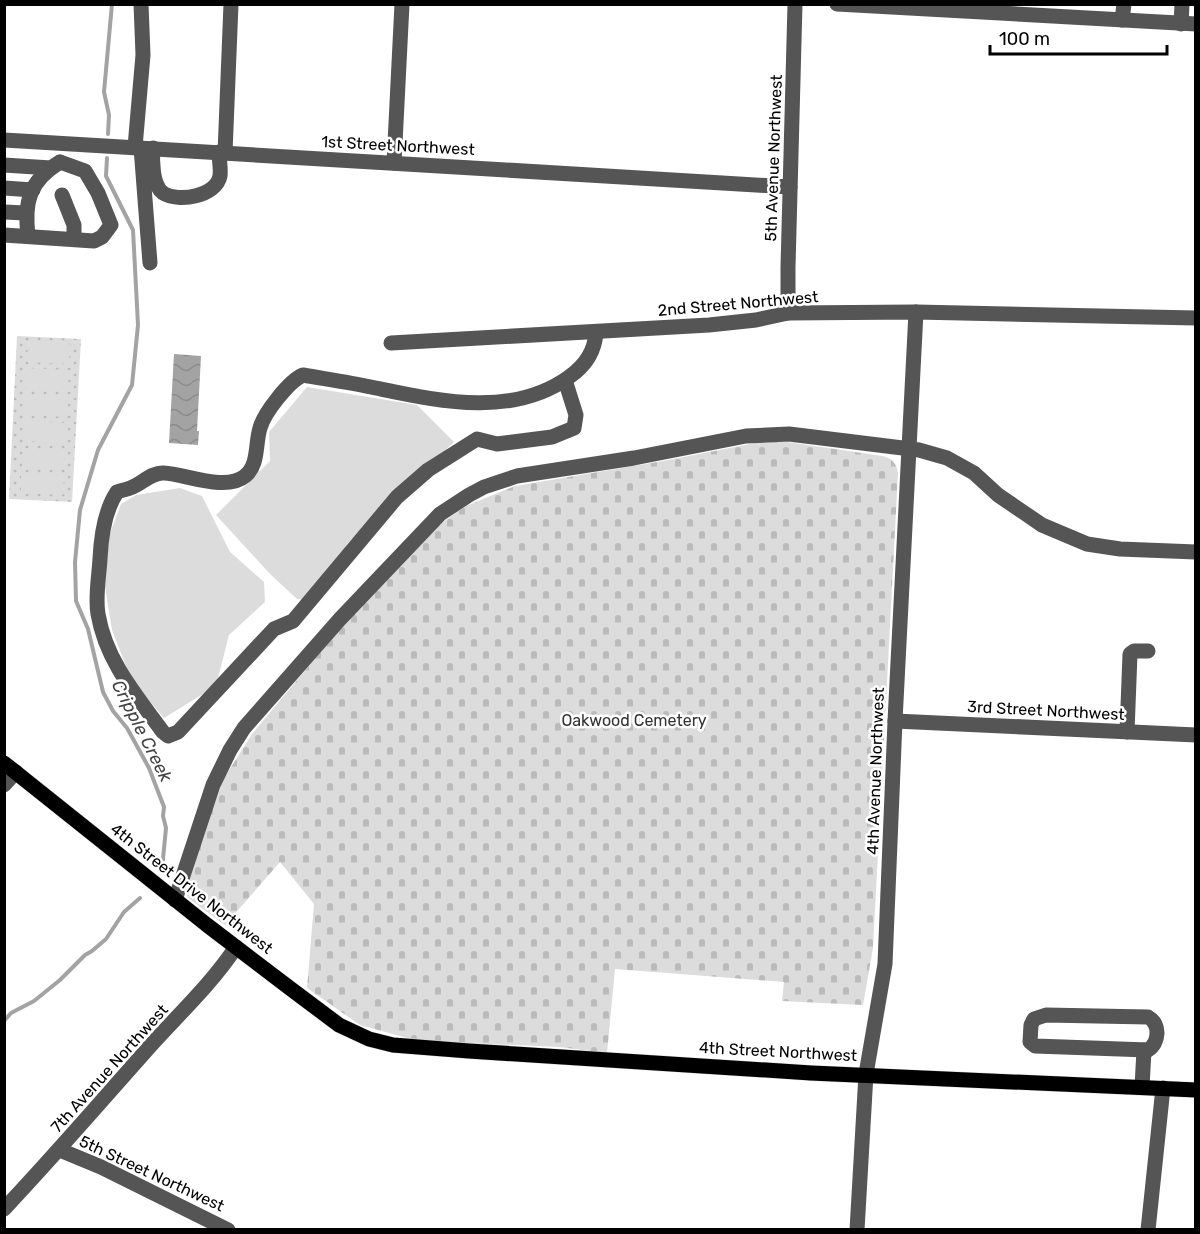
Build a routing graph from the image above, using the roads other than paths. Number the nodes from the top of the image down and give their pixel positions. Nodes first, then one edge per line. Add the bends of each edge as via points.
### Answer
1 (141, 4) edge
2 (231, 4) edge
3 (402, 4) edge
4 (795, 4) edge
5 (837, 4) edge
6 (1124, 4) edge
7 (1182, 4) edge
8 (1122, 21) junction
9 (1188, 24) edge
10 (4, 140) edge
11 (62, 143) junction
12 (143, 148) junction
13 (222, 152) junction
14 (394, 163) junction
15 (4, 165) edge
16 (56, 165) junction
17 (790, 187) junction
18 (4, 188) edge
19 (33, 190) junction
20 (62, 195) dead end
21 (4, 212) edge
22 (25, 213) junction
23 (4, 235) edge
24 (28, 236) junction
25 (74, 239) junction
26 (150, 263) dead end
27 (916, 312) junction
28 (788, 313) junction
29 (1196, 318) edge
30 (596, 332) junction
31 (391, 343) dead end
32 (565, 380) junction
33 (909, 449) junction
34 (1196, 552) edge
35 (1148, 651) dead end
36 (895, 721) junction
37 (1127, 732) junction
38 (1196, 735) edge
39 (10, 767) edge
40 (4, 785) edge
41 (175, 900) junction
42 (236, 947) junction
43 (361, 1036) joint
44 (1144, 1050) junction
45 (866, 1074) junction
46 (1142, 1087) junction
47 (1162, 1088) junction
48 (1196, 1090) edge
49 (60, 1150) junction
50 (4, 1209) edge
51 (228, 1230) edge
52 (856, 1230) edge
53 (1148, 1230) edge

1 - 12 street
2 - 13 street
3 - 14 street
4 - 17 street, 5th Avenue Northwest
5 - 8 street
6 - 8 street
7 - 9 street
8 - 9 street
10 - 11 street, 1st Street Northwest
11 - 12 street, 1st Street Northwest
11 - 16 street
12 - 13 street, 1st Street Northwest
12 - 13 street via 157,185 163,193 179,197 210,191 220,177
12 - 26 street
13 - 14 street, 1st Street Northwest
14 - 17 street, 1st Street Northwest
15 - 16 street
16 - 19 street
16 - 25 street via 84,171 111,225 94,241
17 - 28 street, 5th Avenue Northwest
18 - 19 street
19 - 22 street
20 - 25 street via 74,225
21 - 22 street
22 - 24 street
23 - 24 street
24 - 25 street
27 - 28 street, 2nd Street Northwest
27 - 29 street, 2nd Street Northwest
27 - 33 street, 4th Avenue Northwest
28 - 30 street, 2nd Street Northwest via 710,325
30 - 31 street, 2nd Street Northwest
30 - 32 street via 595,344 581,369
32 - 32 street via 519,399 474,404 303,375 289,385 263,420 256,458 246,476 219,482 161,473 117,492 101,542 98,614 111,654 127,685 163,732 168,736 178,732 274,629 293,621 397,497 428,470 477,438 497,444 552,437 574,428 576,416
33 - 34 street via 933,453 968,469 1015,508 1068,537 1107,548
33 - 36 street, 4th Avenue Northwest
33 - 41 street via 789,434 754,435 517,476 469,495 440,514 380,576 244,728 218,773
35 - 37 street via 1130,654
36 - 37 street, 3rd Street Northwest
36 - 45 street, 4th Avenue Northwest via 885,964
37 - 38 street, 3rd Street Northwest
39 - 40 street
39 - 41 main road, 4th Street Drive Northwest
41 - 42 main road, 4th Street Drive Northwest
42 - 43 main road, 4th Street Drive Northwest
42 - 49 street, 7th Avenue Northwest via 222,969
43 - 45 main road, 4th Street Northwest via 393,1045 458,1050
44 - 44 street via 1151,1049 1156,1038 1157,1026 1148,1017 1046,1015 1034,1019 1031,1025 1030,1042 1035,1046
44 - 46 street
45 - 46 main road, 4th Street Northwest
45 - 52 street, 4th Avenue Northwest
46 - 47 main road, 4th Street Northwest
47 - 48 main road, 4th Street Northwest
47 - 53 street
49 - 50 street, 7th Avenue Northwest
49 - 51 street, 5th Street Northwest

